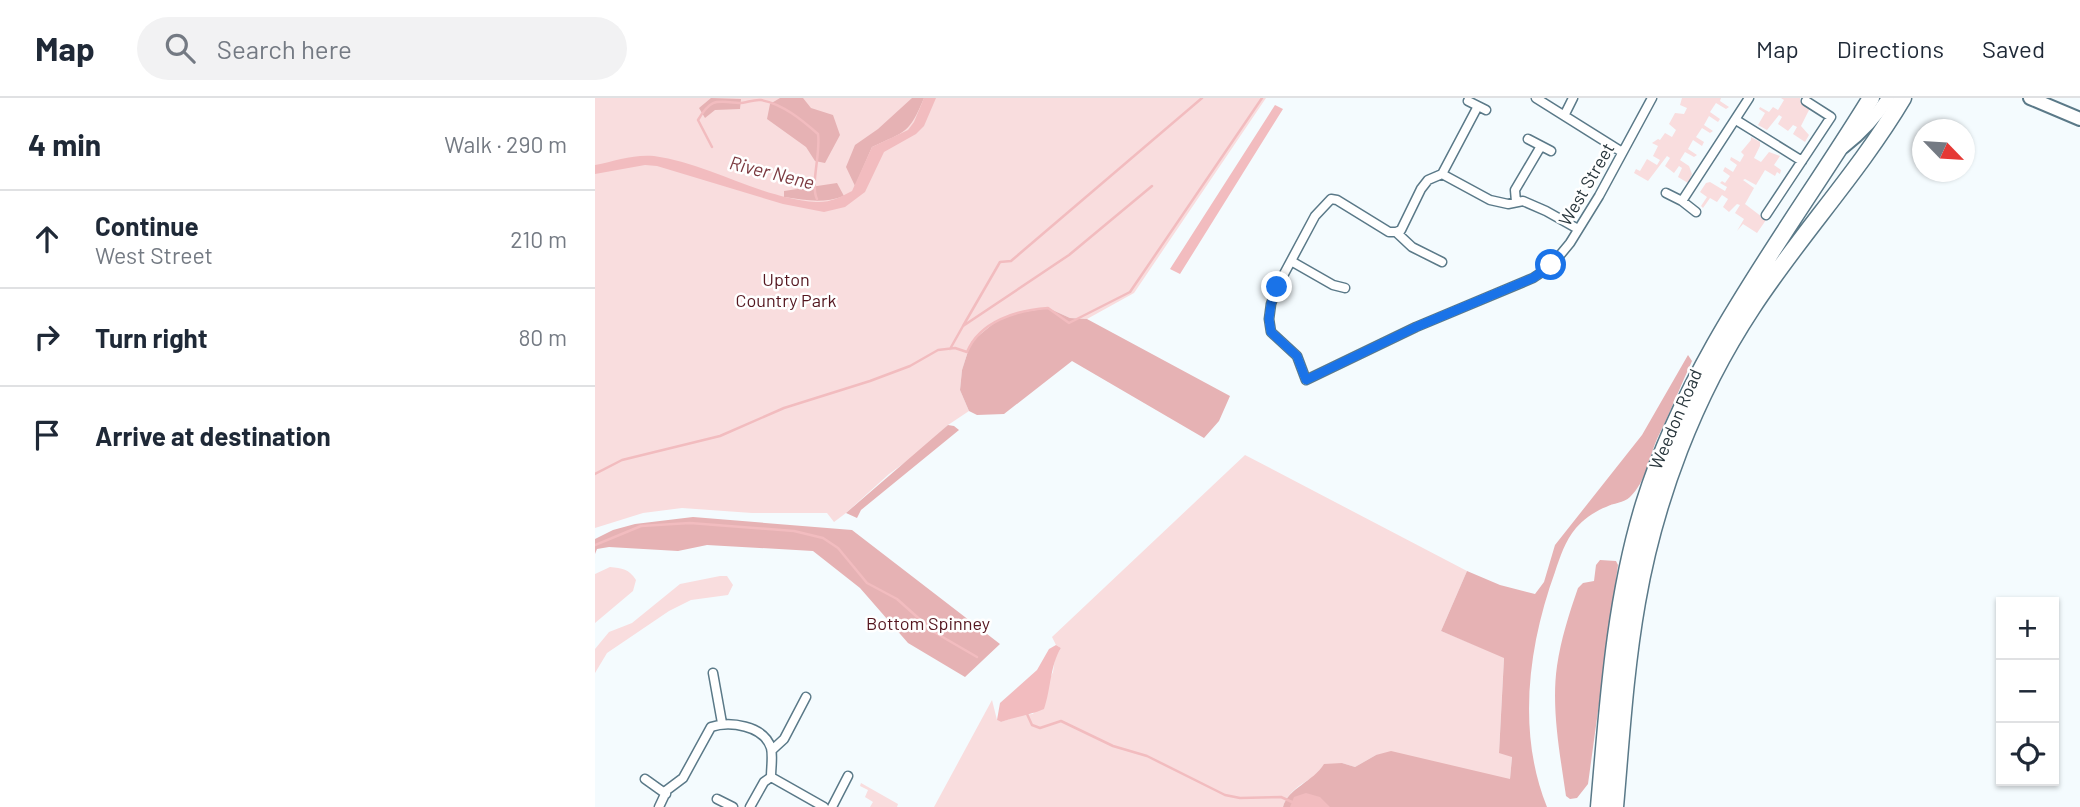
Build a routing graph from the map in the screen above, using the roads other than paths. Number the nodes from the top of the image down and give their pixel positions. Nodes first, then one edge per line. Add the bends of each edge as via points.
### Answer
1 (1536, 98) edge
2 (1573, 98) edge
3 (1652, 98) edge
4 (1749, 98) edge
5 (1871, 98) edge
6 (1888, 98) edge
7 (1903, 98) edge
8 (2030, 98) edge
9 (1468, 101) dead end
10 (1806, 101) dead end
11 (1565, 114) junction
12 (2080, 119) edge
13 (1736, 120) junction
14 (1528, 139) dead end
15 (1541, 146) junction
16 (1840, 149) junction
17 (1551, 151) dead end
18 (1622, 152) junction
19 (1802, 160) junction
20 (1442, 174) junction
21 (1666, 193) dead end
22 (1682, 201) junction
23 (1516, 202) junction
24 (1696, 212) dead end
25 (1766, 215) dead end
26 (1578, 229) junction
27 (1395, 232) junction
28 (1291, 261) junction
29 (1441, 262) dead end
30 (1345, 288) dead end
31 (713, 673) dead end
32 (806, 697) dead end
33 (722, 723) junction
34 (772, 750) junction
35 (848, 776) dead end
36 (771, 777) junction
37 (645, 779) dead end
38 (666, 794) junction
39 (717, 799) dead end
40 (659, 807) edge
41 (733, 807) edge
42 (750, 807) edge
43 (824, 807) edge
44 (831, 807) edge
45 (1599, 807) edge
46 (1615, 807) edge

1 - 11 street
2 - 11 street
3 - 18 street, West Street
4 - 13 street
5 - 16 highway, Weedon Road
6 - 16 street, Weedon Road via 1860,134
7 - 46 highway, Weedon Road via 1751,309 1693,420 1664,495 1639,592
8 - 12 street
9 - 20 street via 1482,108
10 - 19 street via 1831,117
11 - 18 street
13 - 19 street
13 - 22 street
14 - 15 street
15 - 17 street
15 - 23 street via 1515,190
16 - 45 highway, Weedon Road via 1706,357 1657,466 1619,610
18 - 26 street, West Street
19 - 25 street
20 - 23 street via 1490,200
20 - 27 street via 1428,180 1401,230
21 - 22 street
22 - 24 street
23 - 26 street via 1546,211
26 - 28 street, West Street via 1561,256 1533,278 1306,380 1297,356 1271,332 1269,319 1277,287
27 - 28 street via 1331,199 1315,216
27 - 29 street
28 - 30 street
31 - 33 street
32 - 34 street via 784,739
33 - 34 street via 754,731 768,740
33 - 38 street via 711,727 683,779
34 - 36 street
35 - 44 street
36 - 42 street
36 - 43 street
37 - 38 street
38 - 40 street
39 - 41 street

